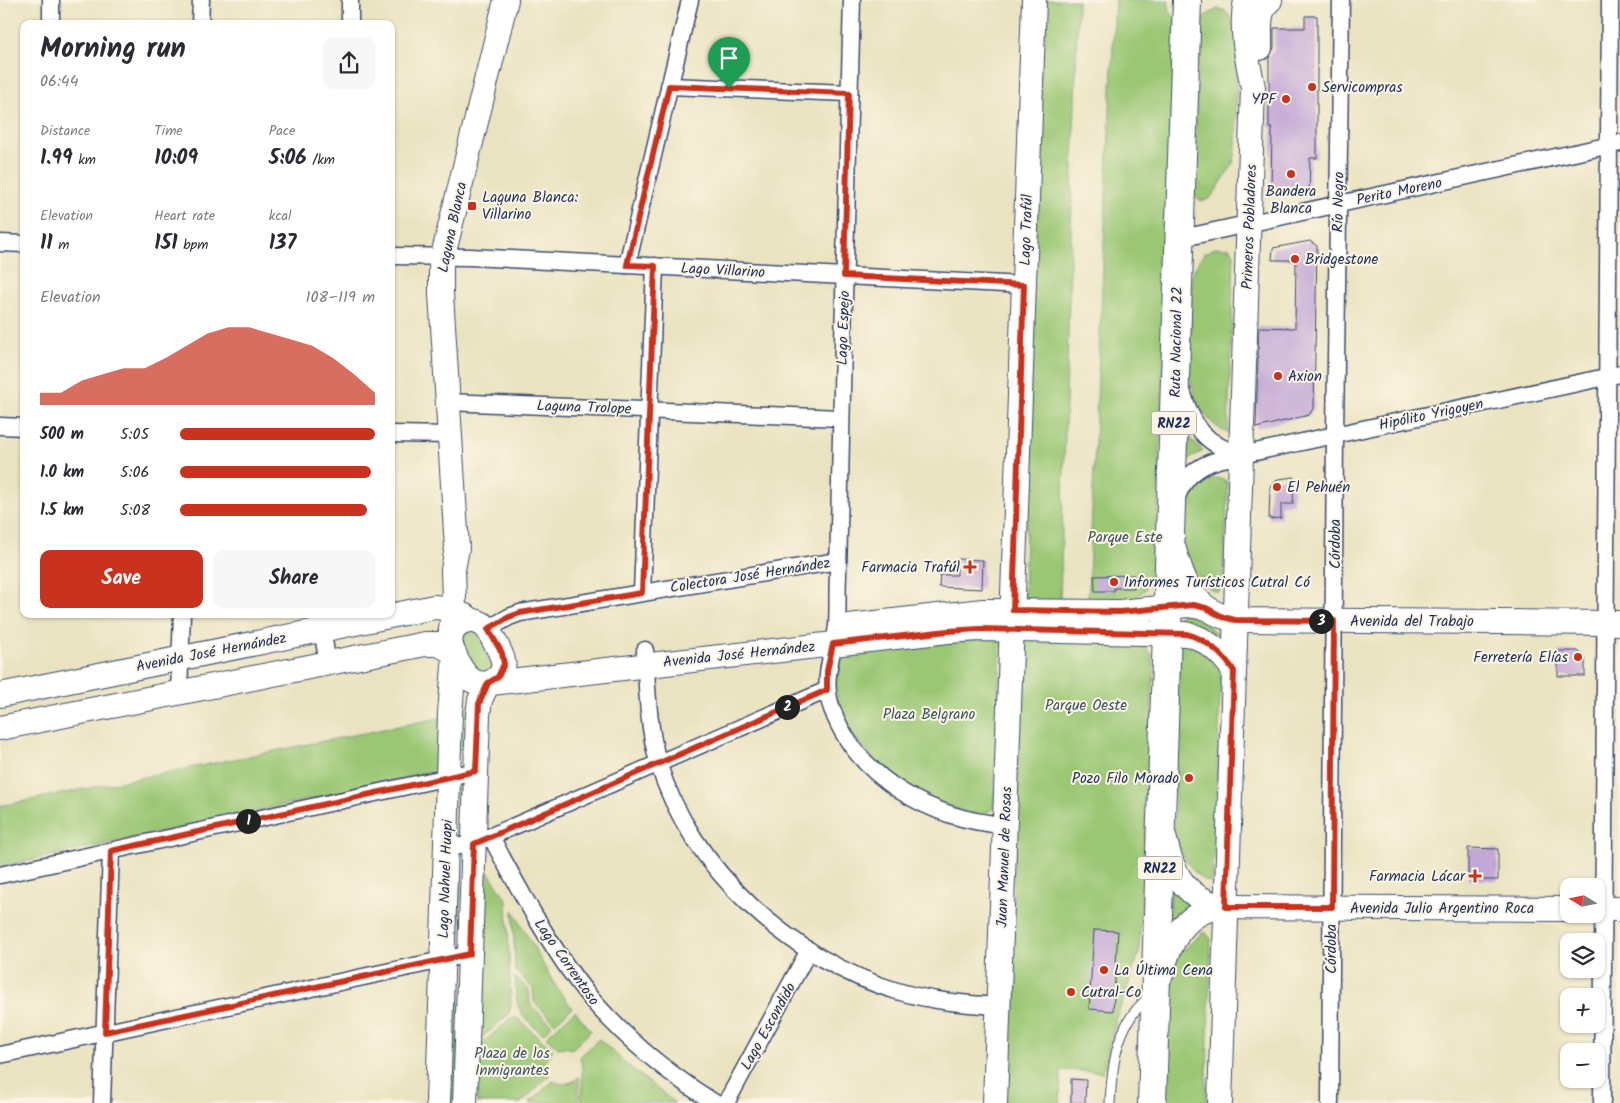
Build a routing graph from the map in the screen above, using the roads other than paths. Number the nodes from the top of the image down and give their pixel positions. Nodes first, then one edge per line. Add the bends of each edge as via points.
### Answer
1 (51, 0) edge
2 (201, 0) edge
3 (350, 0) edge
4 (506, 0) edge
5 (690, 0) edge
6 (852, 0) edge
7 (1034, 0) edge
8 (1188, 0) edge
9 (1246, 0) edge
10 (1270, 0) edge
11 (1341, 0) edge
12 (1610, 0) edge
13 (51, 20) edge
14 (200, 20) edge
15 (350, 20) edge
16 (669, 86) junction
17 (1253, 87) junction
18 (849, 93) junction
19 (1614, 144) edge
20 (1338, 204) junction
21 (1249, 223) junction
22 (1178, 239) junction
23 (0, 243) edge
24 (20, 244) edge
25 (395, 256) edge
26 (442, 256) junction
27 (627, 265) junction
28 (655, 266) junction
29 (844, 276) junction
30 (1024, 285) junction
31 (1176, 370) junction
32 (1614, 375) edge
33 (448, 402) junction
34 (649, 410) junction
35 (840, 418) junction
36 (0, 426) edge
37 (20, 427) edge
38 (395, 434) edge
39 (1335, 434) junction
40 (450, 436) junction
41 (1241, 454) junction
42 (1171, 531) junction
43 (457, 548) junction
44 (838, 561) junction
45 (642, 593) junction
46 (1168, 606) junction
47 (1206, 608) junction
48 (453, 610) junction
49 (395, 612) edge
50 (182, 618) edge
51 (353, 618) edge
52 (1012, 620) junction
53 (1235, 620) junction
54 (1334, 621) junction
55 (324, 622) edge
56 (1613, 623) edge
57 (482, 625) junction
58 (1168, 634) junction
59 (835, 635) junction
60 (453, 649) junction
61 (502, 653) junction
62 (645, 657) junction
63 (180, 658) junction
64 (328, 663) junction
65 (1234, 671) junction
66 (490, 682) junction
67 (827, 690) junction
68 (179, 692) junction
69 (0, 695) edge
70 (0, 728) edge
71 (659, 763) junction
72 (476, 771) junction
73 (449, 777) junction
74 (1161, 822) junction
75 (1005, 825) junction
76 (482, 840) junction
77 (446, 846) junction
78 (111, 851) junction
79 (0, 875) edge
80 (1226, 907) junction
81 (1332, 907) junction
82 (1560, 909) edge
83 (1607, 909) edge
84 (809, 950) junction
85 (470, 954) junction
86 (443, 960) junction
87 (1155, 993) junction
88 (998, 1006) junction
89 (105, 1032) junction
90 (0, 1055) edge
91 (102, 1103) edge
92 (438, 1103) edge
93 (465, 1103) edge
94 (715, 1103) edge
95 (726, 1103) edge
96 (995, 1103) edge
97 (1110, 1103) edge
98 (1152, 1103) edge
99 (1220, 1103) edge
100 (1330, 1103) edge
101 (1602, 1103) edge

1 - 13 street
2 - 14 street
3 - 15 street
4 - 26 street, Laguna Blanca
5 - 16 street
6 - 18 street, Lago Espejo
7 - 30 street, Lago Trafúl
8 - 22 highway, Ruta Nacional 22 / RN22
9 - 17 street, Primeros Pobladores via 1246,55
10 - 17 street via 1262,12 1259,58
11 - 20 street, Río Negro
12 - 19 street
16 - 18 street
16 - 27 street
17 - 21 street, Primeros Pobladores
18 - 29 street, Lago Espejo
19 - 20 street, Perito Moreno
19 - 32 street
20 - 21 street, Perito Moreno
20 - 39 street, Río Negro
21 - 22 street, Perito Moreno
21 - 41 street, Primeros Pobladores
22 - 31 highway, Ruta Nacional 22 / RN22
23 - 24 street
25 - 26 street, Lago Villarino
26 - 27 street, Lago Villarino
26 - 33 street, Laguna Blanca via 441,294
27 - 28 street, Lago Villarino
28 - 29 street, Lago Villarino
28 - 34 street
29 - 30 street, Lago Villarino
29 - 35 street, Lago Espejo
30 - 52 street, Lago Trafúl
31 - 41 street via 1187,408 1197,427 1217,446
31 - 42 highway, Ruta Nacional 22 / RN22
32 - 39 street, Hipólito Yrigoyen
32 - 56 street
33 - 34 street, Laguna Trolope
33 - 40 street, Laguna Blanca
34 - 35 street, Laguna Trolope
34 - 45 street
35 - 44 street, Lago Espejo
36 - 37 street
38 - 40 street
39 - 41 street, Hipólito Yrigoyen
39 - 54 street, Córdoba
40 - 43 street, Laguna Blanca
41 - 42 street, Hipólito Yrigoyen via 1211,462 1190,476 1179,491
41 - 53 street, Primeros Pobladores
42 - 46 highway, Ruta Nacional 22 / RN22
42 - 47 street, Avenida del Trabajo via 1184,581
43 - 48 street, Laguna Blanca via 453,570
43 - 57 street, Laguna Blanca via 470,601
44 - 45 street, Colectora José Hernández
44 - 59 street, Lago Espejo
45 - 57 street, Colectora José Hernández via 520,613
46 - 47 street, Avenida del Trabajo
46 - 52 street, Avenida José Hernández
46 - 58 highway, Ruta Nacional 22 / RN22
47 - 53 street, Avenida del Trabajo
48 - 49 street, Avenida José Hernández via 434,607
48 - 57 street, Avenida José Hernández
48 - 60 street, Laguna Blanca
50 - 63 street
51 - 55 street, Avenida José Hernández
52 - 58 street, Avenida José Hernández
52 - 59 street, Avenida José Hernández via 948,631
52 - 75 street, Juan Manuel de Rosas
53 - 54 street, Avenida del Trabajo
53 - 65 street, Primeros Pobladores
54 - 56 street, Avenida del Trabajo
54 - 81 street, Córdoba
55 - 63 street, Avenida José Hernández
55 - 64 street
56 - 83 street
57 - 60 street via 469,621 460,624 453,631
57 - 61 street
58 - 65 street via 1197,638 1223,656
58 - 74 highway, Ruta Nacional 22 / RN22
59 - 62 street, Avenida José Hernández
59 - 67 street, Lago Espejo via 827,671
60 - 64 street via 430,643
60 - 66 street, Avenida José Hernández via 470,679 477,683
60 - 73 street, Lago Nahuel Huapi
61 - 62 street, Avenida José Hernández via 527,663
61 - 66 street via 502,670
62 - 66 street, Avenida José Hernández
62 - 71 street via 651,728
63 - 68 street
63 - 69 street, Avenida José Hernández
64 - 68 street
65 - 80 street, Primeros Pobladores
66 - 72 street, Lago Nahuel Huapi via 478,710
67 - 71 street
67 - 75 street, Lago Espejo via 832,711 848,739 861,757 886,780 943,813 976,822
68 - 70 street
71 - 76 street
71 - 84 street via 680,813 714,865 759,913
72 - 73 street
72 - 76 street, Lago Nahuel Huapi
73 - 77 street, Lago Nahuel Huapi
73 - 78 street
74 - 80 street, Avenida Julio Argentino Roca via 1169,858 1179,879 1200,898
74 - 87 highway, Ruta Nacional 22 / RN22
75 - 88 street, Juan Manuel de Rosas
76 - 77 street via 464,846
76 - 85 street, Lago Nahuel Huapi
76 - 94 street, Lago Correntoso via 501,857 542,928 592,1000 637,1045
77 - 86 street, Lago Nahuel Huapi
78 - 79 street
78 - 89 street
80 - 81 street, Avenida Julio Argentino Roca
80 - 87 street, Avenida Julio Argentino Roca via 1199,914 1178,932 1167,953
80 - 99 street, Primeros Pobladores
81 - 82 street, Avenida Julio Argentino Roca
81 - 100 street, Córdoba
83 - 101 street
84 - 88 street via 860,977 898,991 938,1000
84 - 95 street, Lago Escondido
85 - 86 street
85 - 93 street, Lago Nahuel Huapi
86 - 89 street
86 - 92 street, Lago Nahuel Huapi
87 - 97 lane via 1136,1008 1126,1024 1113,1070
87 - 98 highway, Ruta Nacional 22 / RN22
88 - 96 street, Juan Manuel de Rosas
89 - 90 street
89 - 91 street

